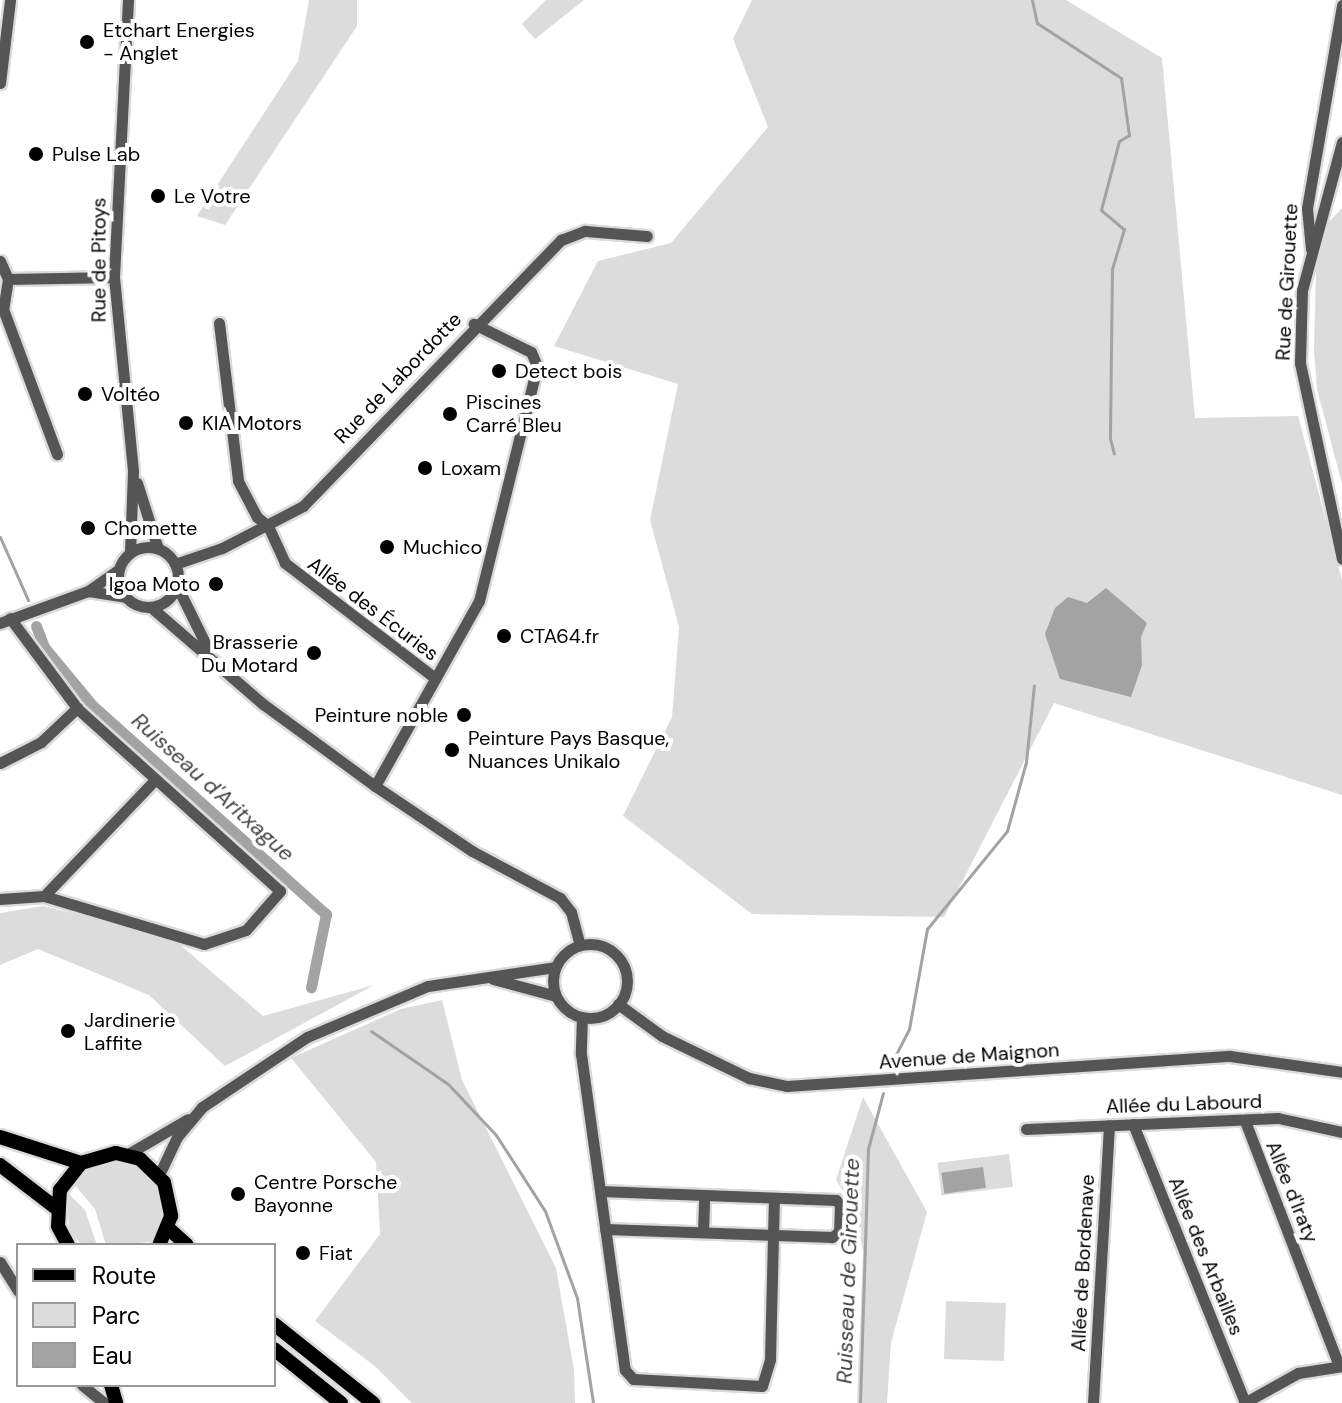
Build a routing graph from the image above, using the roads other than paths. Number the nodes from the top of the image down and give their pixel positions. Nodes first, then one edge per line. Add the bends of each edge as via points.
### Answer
1 (10, 0) edge
2 (128, 0) edge
3 (1342, 5) edge
4 (0, 83) edge
5 (1342, 142) edge
6 (647, 236) dead end
7 (1311, 250) junction
8 (0, 261) edge
9 (114, 277) junction
10 (8, 279) junction
11 (219, 323) dead end
12 (474, 324) junction
13 (57, 454) dead end
14 (133, 471) junction
15 (268, 526) junction
16 (158, 549) junction
17 (130, 553) junction
18 (1342, 559) edge
19 (175, 564) junction
20 (118, 570) junction
21 (177, 586) junction
22 (88, 591) junction
23 (124, 597) junction
24 (152, 608) junction
25 (5, 621) edge
26 (214, 658) junction
27 (435, 678) junction
28 (77, 708) junction
29 (0, 763) edge
30 (154, 781) junction
31 (375, 786) junction
32 (44, 896) junction
33 (0, 899) edge
34 (580, 945) junction
35 (555, 967) junction
36 (480, 977) junction
37 (556, 996) junction
38 (618, 1004) junction
39 (582, 1017) junction
40 (1342, 1072) edge
41 (192, 1117) junction
42 (1245, 1121) junction
43 (1133, 1124) junction
44 (1109, 1125) junction
45 (1026, 1129) dead end
46 (1342, 1132) edge
47 (0, 1137) edge
48 (128, 1154) junction
49 (81, 1163) junction
50 (0, 1165) edge
51 (159, 1175) junction
52 (600, 1191) junction
53 (704, 1196) junction
54 (774, 1199) junction
55 (56, 1208) junction
56 (168, 1228) junction
57 (605, 1229) junction
58 (703, 1232) junction
59 (773, 1235) junction
60 (67, 1243) edge
61 (160, 1243) edge
62 (185, 1243) edge
63 (2, 1271) edge
64 (16, 1288) edge
65 (276, 1326) edge
66 (276, 1351) edge
67 (1340, 1366) edge
68 (84, 1387) edge
69 (1244, 1402) edge
70 (104, 1403) edge
71 (341, 1403) edge
72 (373, 1403) edge
73 (1093, 1403) edge

1 - 4 street
2 - 9 street, Rue de Pitoys
3 - 7 street, Rue de Girouette via 1307,208
5 - 7 street
6 - 12 street, Rue de Labordotte via 585,231 561,240
7 - 18 street, Rue de Girouette via 1302,290 1300,363
8 - 10 street
9 - 10 street
9 - 14 street, Rue de Pitoys
10 - 13 street via 3,309
11 - 15 street, Allée des Écuries via 238,481 257,517
12 - 15 street, Rue de Labordotte via 303,506
12 - 27 street via 531,352 537,366 479,601
14 - 16 street
14 - 17 street
15 - 19 street, Rue de Labordotte
15 - 27 street, Allée des Écuries via 285,563
16 - 17 street
16 - 19 street
17 - 20 street
19 - 21 street
20 - 22 street
20 - 23 street
21 - 24 street
21 - 26 street via 186,613
22 - 23 street
22 - 25 street
23 - 24 street
24 - 26 street
25 - 28 street
26 - 31 street via 263,704
27 - 31 street
28 - 29 street via 41,742
28 - 30 street
30 - 32 street
30 - 32 street via 280,891 246,930 204,944
31 - 34 street via 472,851 560,898 571,912
32 - 33 street
34 - 35 street
34 - 38 street via 604,946 622,962 626,985
35 - 36 street
35 - 37 street
36 - 37 street
36 - 41 street via 428,986 307,1037
37 - 39 street
38 - 39 street via 602,1016
38 - 40 street, Avenue de Maignon via 676,1043 749,1078 787,1086 1230,1056
39 - 52 street via 581,1054
41 - 48 street
41 - 51 street
42 - 43 street, Allée du Labourd
42 - 46 street, Allée du Labourd via 1299,1120
42 - 67 street, Allée d'Iraty
43 - 44 street, Allée du Labourd
43 - 69 street, Allée des Arbailles
44 - 45 street, Allée du Labourd
44 - 73 street, Allée de Bordenave
47 - 49 main road
48 - 49 main road via 104,1154
48 - 51 main road
49 - 55 main road via 63,1184
50 - 55 main road
51 - 56 main road via 171,1203
52 - 53 street
52 - 57 street
53 - 54 street
53 - 58 street
54 - 59 street
54 - 59 street via 836,1200 840,1205 839,1232 832,1237
55 - 60 main road
56 - 61 main road
56 - 62 main road
57 - 58 street
57 - 59 street via 625,1370 633,1379 749,1387 762,1386 768,1376
58 - 59 street
63 - 64 street
65 - 72 main road
66 - 71 main road
67 - 69 street via 1298,1373
68 - 70 street

